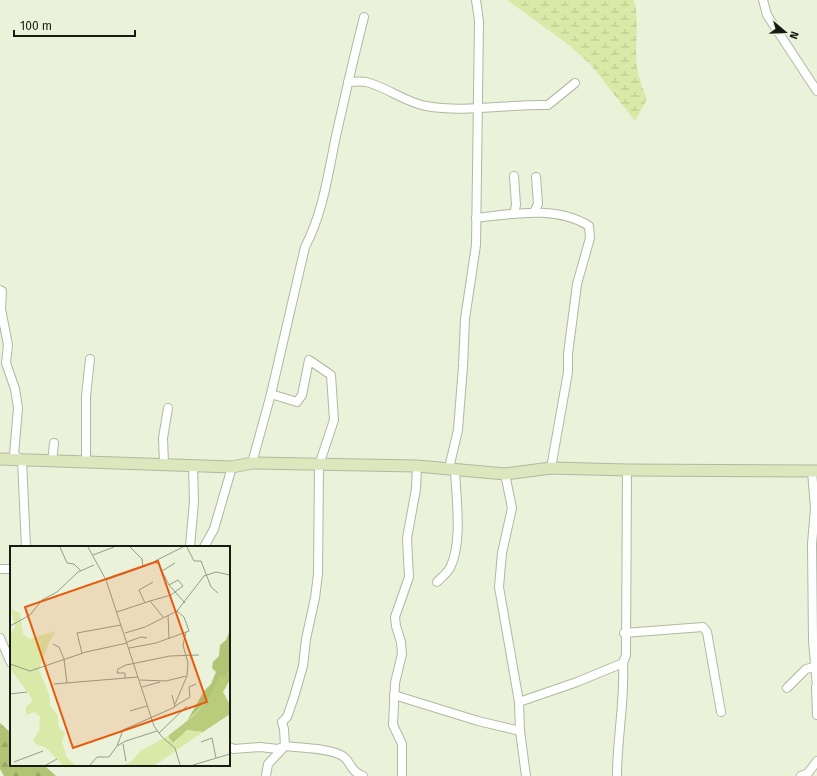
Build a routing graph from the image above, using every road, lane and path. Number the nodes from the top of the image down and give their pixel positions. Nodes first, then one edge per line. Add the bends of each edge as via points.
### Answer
1 (476, 0) edge
2 (763, 0) edge
3 (364, 17) dead end
4 (348, 82) junction
5 (575, 83) dead end
6 (817, 91) edge
7 (477, 109) junction
8 (514, 176) dead end
9 (536, 177) dead end
10 (534, 212) junction
11 (514, 214) junction
12 (476, 218) junction
13 (0, 290) edge
14 (90, 359) dead end
15 (271, 394) junction
16 (168, 408) dead end
17 (54, 443) dead end
18 (0, 459) edge
19 (22, 460) junction
20 (52, 462) junction
21 (86, 462) junction
22 (252, 463) junction
23 (164, 464) junction
24 (193, 464) junction
25 (318, 465) junction
26 (417, 466) junction
27 (232, 467) junction
28 (452, 468) junction
29 (551, 468) junction
30 (627, 470) junction
31 (814, 471) edge
32 (505, 474) junction
33 (26, 546) edge
34 (190, 546) edge
35 (205, 546) edge
36 (437, 582) dead end
37 (624, 633) junction
38 (0, 638) edge
39 (10, 661) edge
40 (624, 663) junction
41 (814, 666) junction
42 (816, 687) edge
43 (787, 688) dead end
44 (394, 695) junction
45 (519, 702) junction
46 (721, 712) dead end
47 (817, 714) edge
48 (520, 731) junction
49 (285, 746) junction
50 (230, 748) edge
51 (817, 761) edge
52 (266, 776) edge
53 (363, 776) edge
54 (402, 776) edge
55 (526, 776) edge
56 (617, 776) edge
57 (801, 776) edge

1 - 7 street via 479,21
2 - 6 street via 767,15
3 - 4 street
4 - 7 street via 366,82 426,106
4 - 15 street via 322,204 305,247
5 - 7 street via 548,105 520,104
7 - 12 street
8 - 11 street
9 - 10 street via 538,204
10 - 11 street
10 - 29 street via 578,219 589,226 590,238 577,284 568,372
11 - 12 street
12 - 28 street via 476,245 465,318 458,430
13 - 19 street via 8,345 6,363 18,408 14,455
14 - 21 street via 86,396
15 - 22 street
15 - 25 street via 296,402 302,395 309,360 331,375 334,420
16 - 23 street via 163,438
17 - 20 street
18 - 19 main road
19 - 20 main road
19 - 33 street
20 - 21 main road
21 - 23 main road
22 - 25 main road
22 - 27 main road
23 - 24 main road
24 - 27 main road
24 - 34 street via 194,500
25 - 26 main road
25 - 49 street via 318,574 303,666 294,697 282,722
26 - 28 main road
26 - 44 street via 416,489 407,538 409,577 395,617 402,654
27 - 35 street via 214,529
28 - 32 main road
28 - 36 street via 457,534 455,552 449,569
29 - 30 main road
29 - 32 main road
30 - 31 main road
30 - 37 street
31 - 41 street
32 - 45 street via 512,508 502,553 499,587
37 - 40 street
37 - 46 street via 703,627 707,632
38 - 39 street
40 - 45 street
40 - 56 street via 624,696 619,728
41 - 42 street
41 - 43 street via 806,669
42 - 47 street
44 - 48 street
44 - 54 street via 393,725 402,744
45 - 48 street
48 - 55 street
49 - 50 street via 278,749
49 - 52 street via 268,764
49 - 53 street via 337,753 344,757 354,772
51 - 57 street via 808,773

